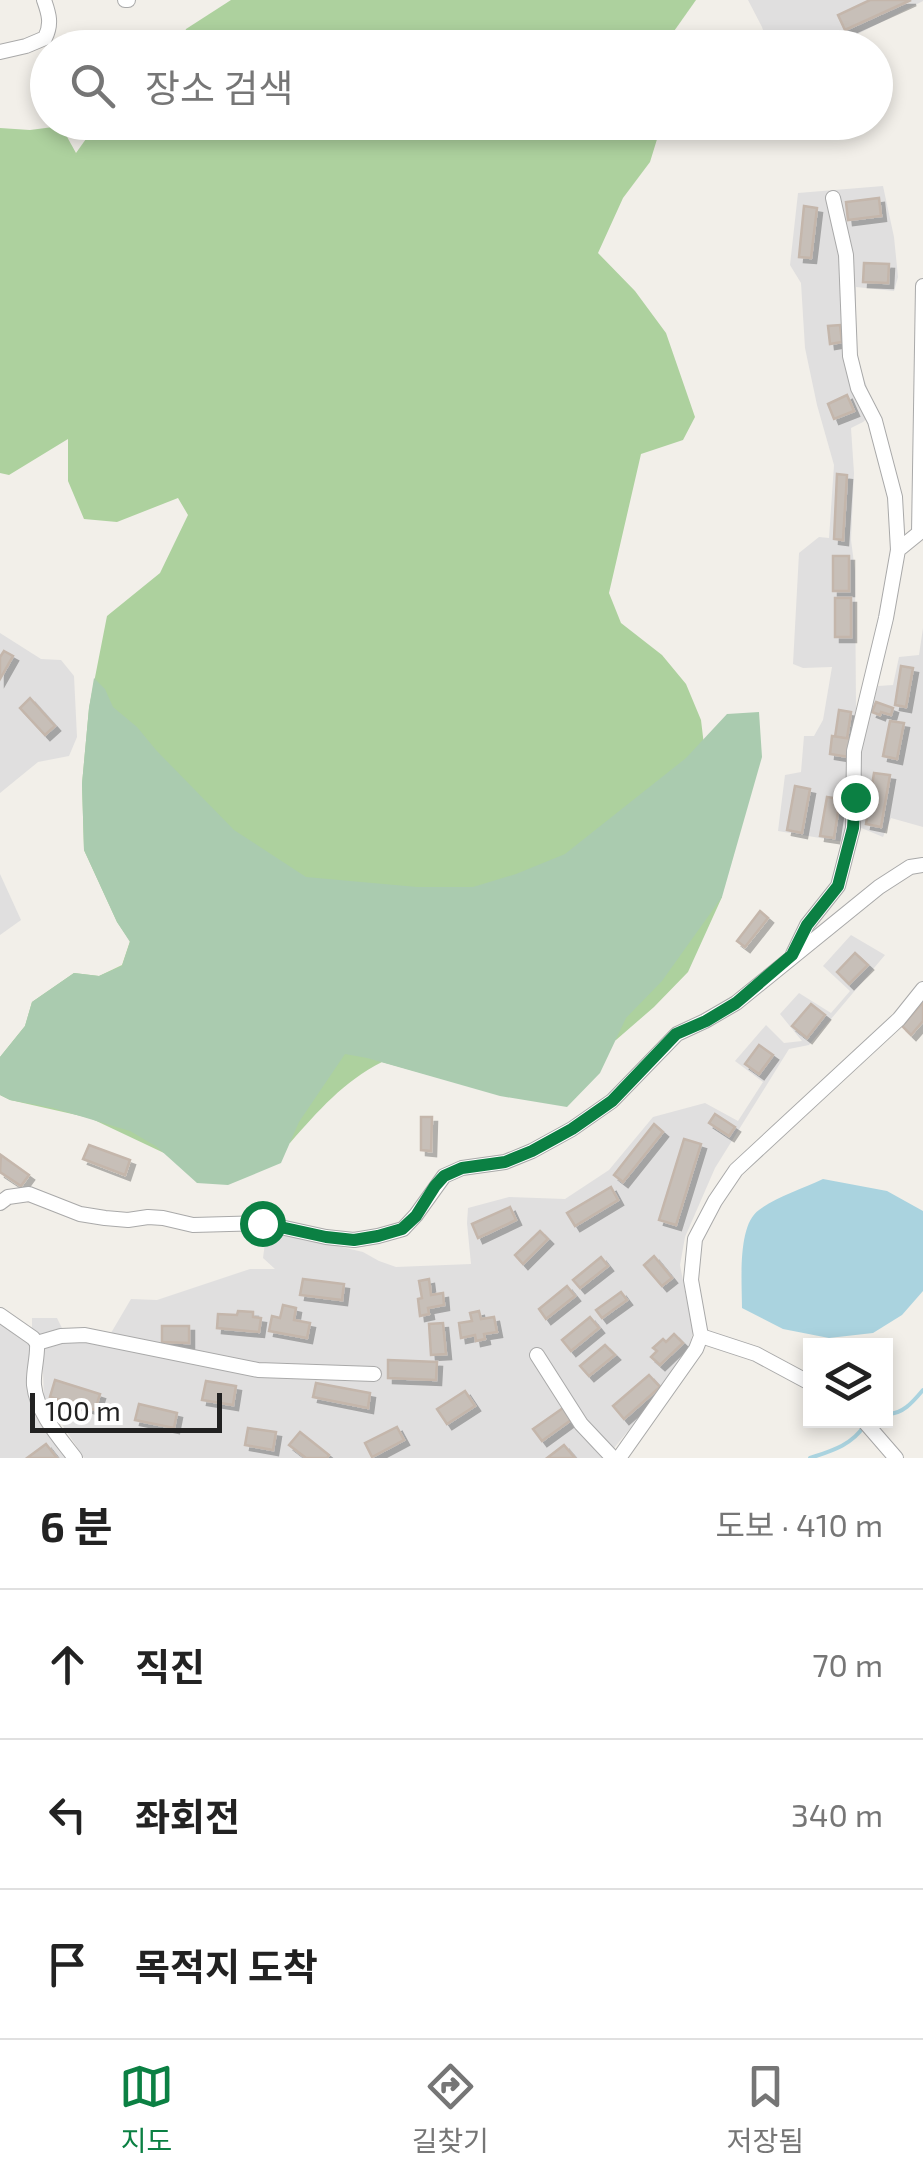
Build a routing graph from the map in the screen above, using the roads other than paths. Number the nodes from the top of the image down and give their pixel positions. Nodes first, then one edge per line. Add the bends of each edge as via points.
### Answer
1 (44, 0) edge
2 (49, 30) edge
3 (30, 44) edge
4 (0, 52) edge
5 (833, 198) dead end
6 (923, 286) edge
7 (898, 550) junction
8 (923, 865) edge
9 (792, 955) junction
10 (923, 989) edge
11 (0, 1203) edge
12 (0, 1315) edge
13 (701, 1336) junction
14 (37, 1343) junction
15 (537, 1355) dead end
16 (374, 1374) dead end
17 (803, 1379) edge
18 (869, 1428) edge
19 (891, 1456) edge
20 (75, 1458) edge
21 (616, 1458) edge

1 - 2 street
3 - 4 street
5 - 7 street via 846,255 850,356 895,497
6 - 7 street via 919,533
7 - 9 street via 854,751 853,828 838,886
8 - 9 street via 879,888
9 - 11 street via 736,1003 676,1034 612,1101 572,1129 505,1162 444,1176 402,1229 354,1240 262,1223 105,1218 29,1194
10 - 13 street via 736,1170 715,1201 694,1253
12 - 14 street
13 - 17 street
13 - 21 street
14 - 16 street via 85,1335 258,1370
14 - 20 street via 37,1397
15 - 21 street via 581,1424
18 - 19 street

